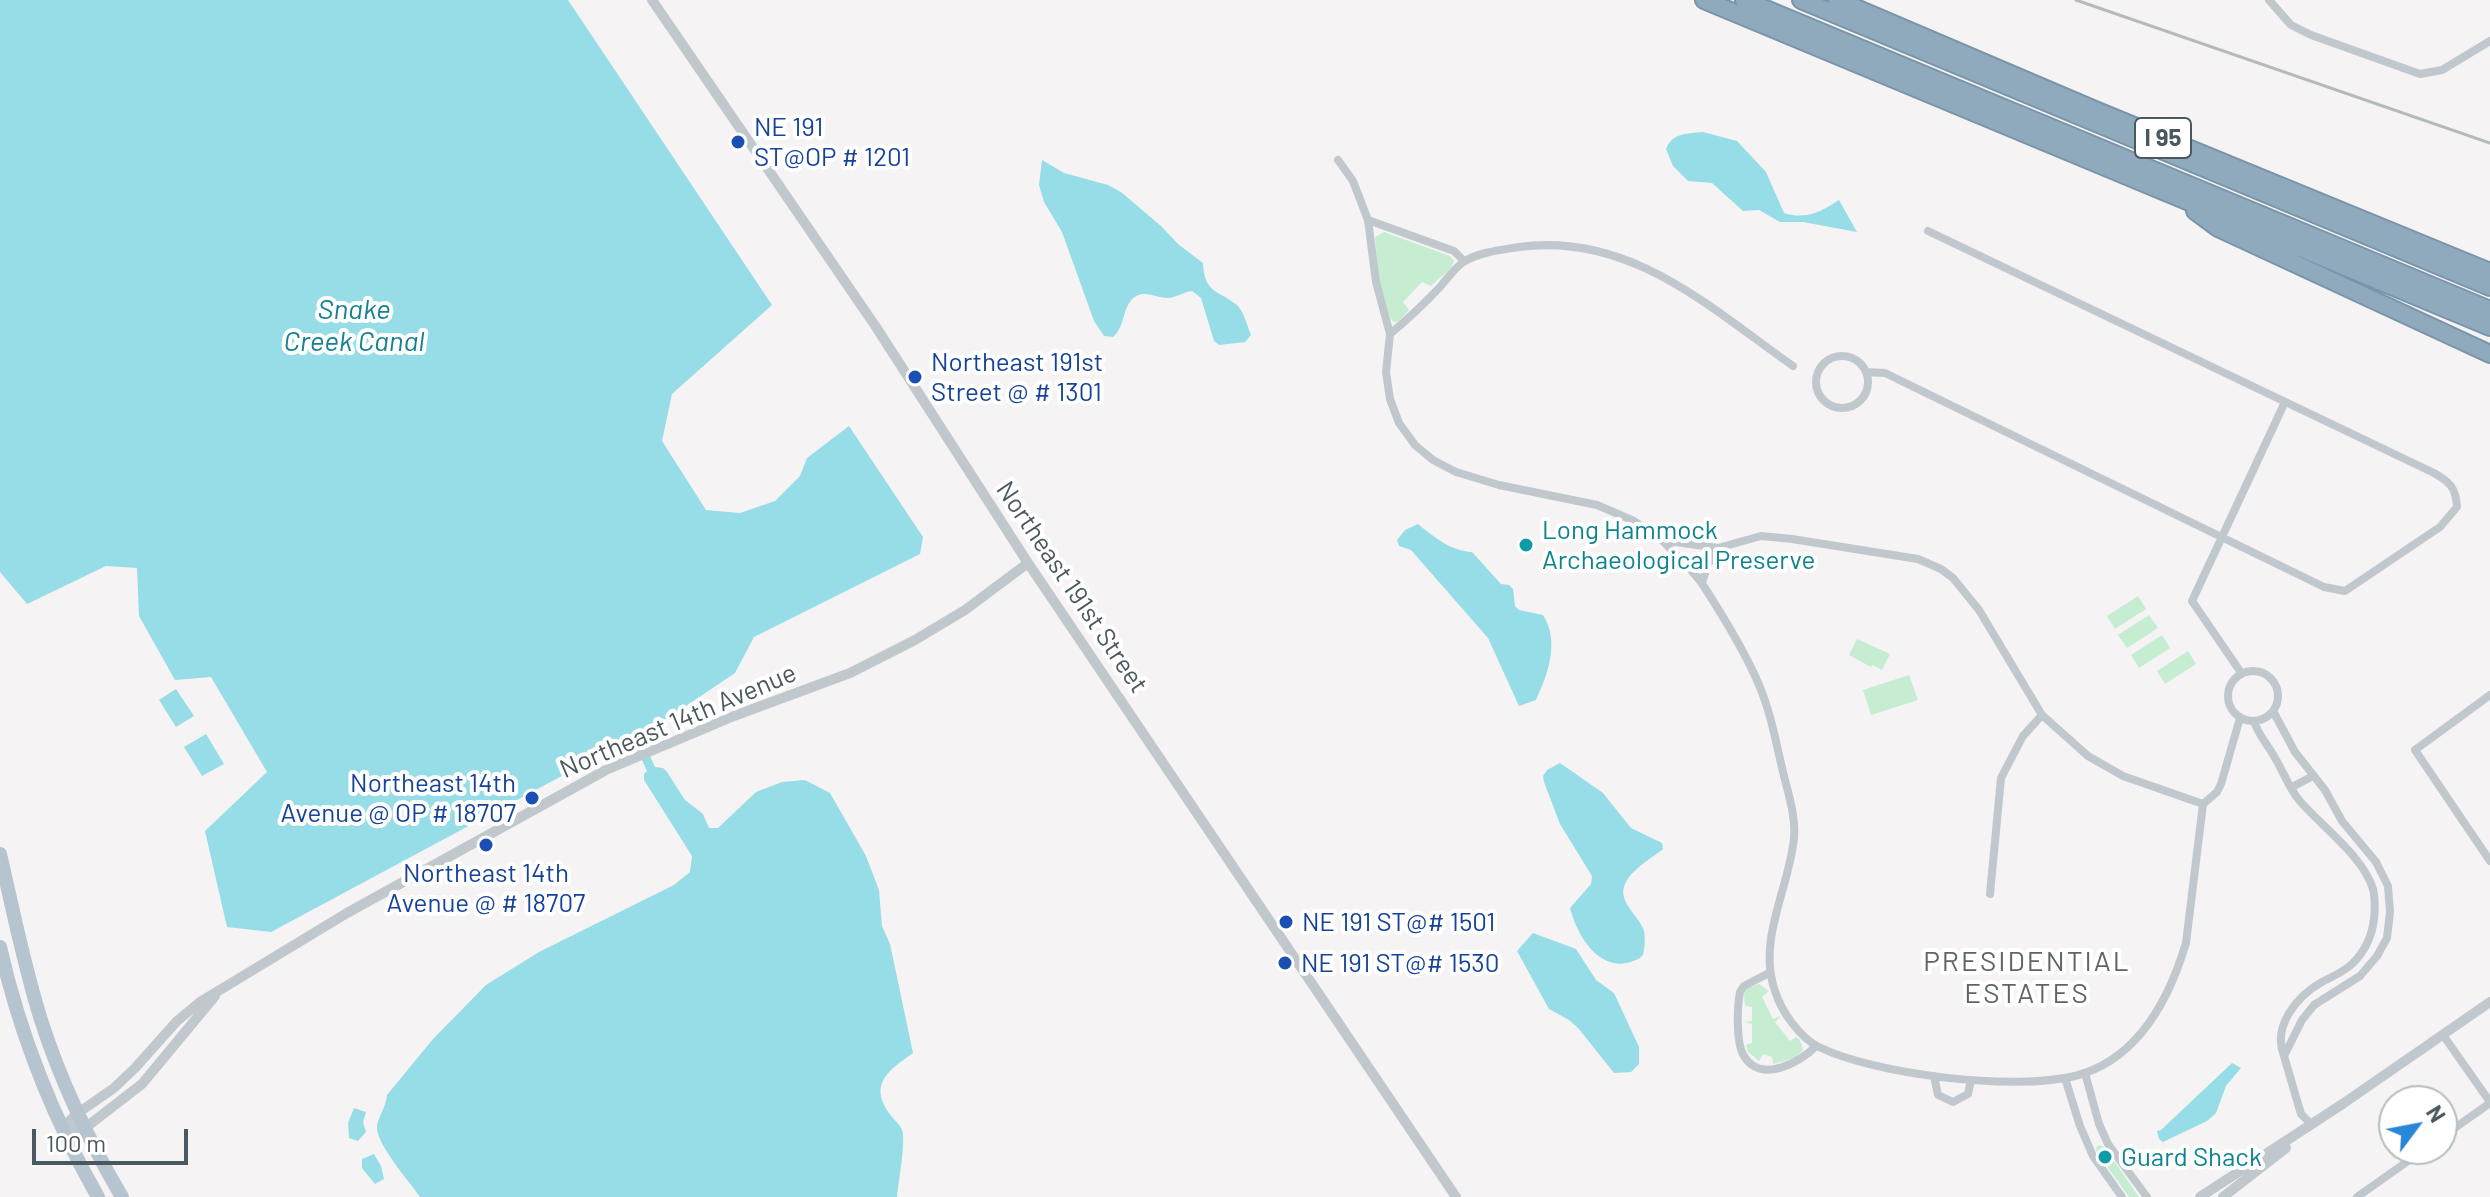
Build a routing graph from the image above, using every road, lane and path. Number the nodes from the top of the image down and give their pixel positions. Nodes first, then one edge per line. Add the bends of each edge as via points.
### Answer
1 (652, 0) edge
2 (1704, 0) edge
3 (1744, 0) edge
4 (1801, 0) edge
5 (1837, 0) edge
6 (2269, 0) edge
7 (2490, 41) edge
8 (1338, 160) dead end
9 (2175, 196) junction
10 (1368, 220) junction
11 (1928, 231) dead end
12 (1464, 261) junction
13 (2490, 272) edge
14 (2490, 287) edge
15 (2490, 310) edge
16 (2490, 327) edge
17 (1390, 334) junction
18 (2490, 354) edge
19 (1793, 366) dead end
20 (1866, 372) junction
21 (2285, 402) junction
22 (2220, 538) junction
23 (1662, 540) junction
24 (1718, 548) junction
25 (1028, 563) junction
26 (1702, 583) junction
27 (2242, 674) junction
28 (2490, 695) edge
29 (2273, 711) junction
30 (2042, 715) junction
31 (2240, 718) junction
32 (2254, 721) junction
33 (2313, 776) junction
34 (2292, 787) junction
35 (2203, 804) junction
36 (0, 854) edge
37 (2490, 861) edge
38 (1990, 894) dead end
39 (0, 947) edge
40 (1769, 973) junction
41 (219, 991) junction
42 (2490, 1002) edge
43 (2443, 1035) junction
44 (1816, 1046) junction
45 (2284, 1056) junction
46 (2085, 1073) junction
47 (1934, 1076) junction
48 (2065, 1078) junction
49 (1971, 1080) junction
50 (2490, 1102) edge
51 (2344, 1103) junction
52 (78, 1113) junction
53 (2311, 1124) junction
54 (2458, 1125) edge
55 (62, 1128) junction
56 (85, 1128) junction
57 (2102, 1132) junction
58 (2087, 1141) junction
59 (2402, 1165) edge
60 (98, 1197) edge
61 (122, 1197) edge
62 (1456, 1197) edge
63 (2122, 1197) edge
64 (2147, 1197) edge
65 (2200, 1197) edge
66 (2223, 1197) edge
67 (2357, 1197) edge

1 - 25 street, Northeast 191st Street via 876,327
2 - 9 highway, I 95
3 - 15 highway
4 - 14 highway
5 - 13 highway, I 95
6 - 7 street via 2291,25 2311,35 2420,74 2442,70
8 - 10 street via 1353,181
9 - 16 highway, I 95
9 - 18 highway via 2218,228
10 - 12 street via 1454,251
10 - 17 street
11 - 21 street
12 - 17 street
12 - 19 street via 1535,245 1576,248 1640,264
17 - 23 street via 1390,399 1399,423 1433,460 1499,485 1597,505
20 - 20 street via 1866,393 1855,405 1831,406 1819,395 1816,377 1833,356 1851,356
20 - 22 street via 1885,373
21 - 22 street
21 - 22 street via 2448,481 2457,507 2440,527 2345,591 2324,587
22 - 27 street via 2192,601
23 - 24 street
23 - 26 street
24 - 26 street
24 - 30 street via 1761,536 1918,559 1941,569 1979,610
25 - 41 street, Northeast 14th Avenue via 915,640 850,673 606,770 459,849
25 - 62 street, Northeast 191st Street
26 - 40 street via 1759,684 1793,814 1794,837 1769,948
27 - 29 street via 2257,672 2271,680 2278,695
27 - 31 street via 2228,693
28 - 37 street via 2415,750
29 - 32 street
29 - 33 street
30 - 35 street via 2088,756 2123,776
30 - 38 street via 2023,736 2001,778
31 - 32 street
31 - 35 street via 2221,784
32 - 34 street
33 - 34 street
33 - 45 street via 2388,886 2387,938 2360,976 2314,1005
34 - 45 street via 2362,868 2374,890 2374,920 2369,941 2354,962 2301,997 2289,1013 2279,1044
35 - 46 street via 2186,943 2168,993 2136,1040
36 - 52 main road via 35,1001
39 - 55 main road via 20,1023
40 - 44 street via 1783,1009
40 - 44 street via 1740,992 1744,1059 1774,1069 1801,1061
41 - 52 street, Northeast 14th Avenue via 177,1021 125,1078
41 - 56 street, Northeast 14th Avenue via 142,1084
42 - 43 street
43 - 50 street
43 - 51 street
44 - 47 street via 1865,1063
45 - 53 street via 2301,1114
46 - 48 street
46 - 57 street
47 - 49 street
47 - 49 street via 1935,1090 1947,1102 1964,1098
48 - 49 street
48 - 58 street
50 - 54 street
51 - 53 street
51 - 66 street
52 - 55 street, Northeast 14th Avenue
52 - 56 main road
53 - 65 street
55 - 56 street
55 - 60 main road
56 - 61 main road
57 - 58 street
57 - 64 street
58 - 63 street
59 - 67 street

